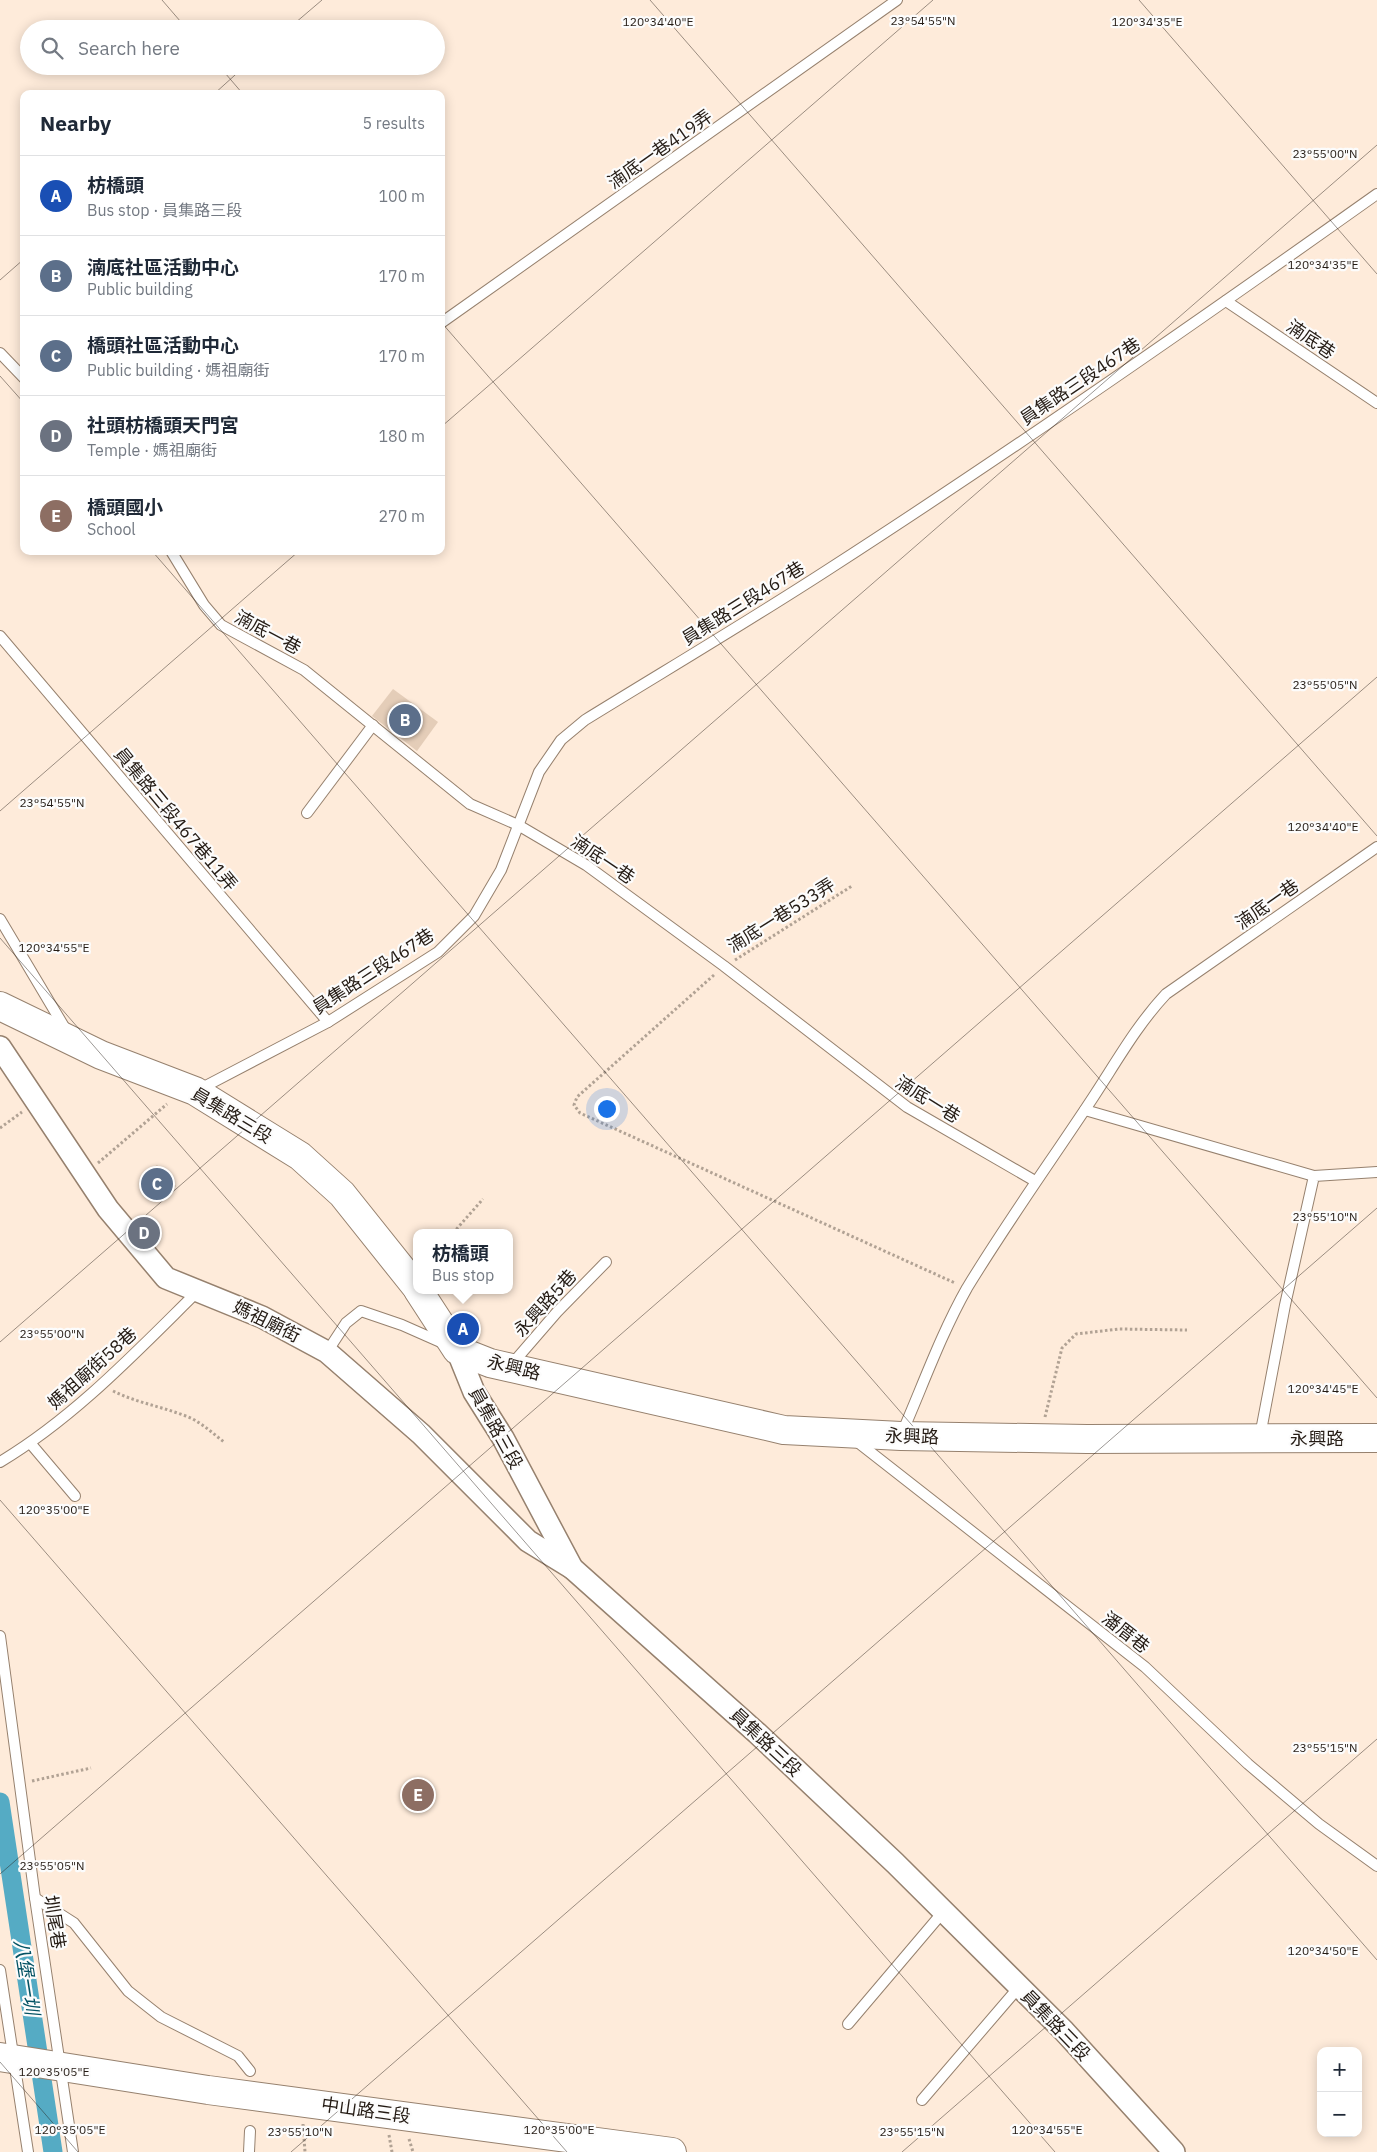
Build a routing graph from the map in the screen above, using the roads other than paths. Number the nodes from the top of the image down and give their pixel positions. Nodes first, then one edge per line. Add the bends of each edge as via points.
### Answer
1 (897, 0) edge
2 (1377, 194) edge
3 (1226, 301) junction
4 (445, 320) edge
5 (0, 353) edge
6 (20, 374) edge
7 (1377, 403) edge
8 (173, 555) edge
9 (0, 636) edge
10 (373, 725) junction
11 (307, 813) dead end
12 (518, 825) junction
13 (1377, 847) edge
14 (0, 919) edge
15 (0, 1006) edge
16 (328, 1022) junction
17 (73, 1042) junction
18 (0, 1047) edge
19 (194, 1092) junction
20 (1085, 1110) junction
21 (1377, 1172) edge
22 (1314, 1176) junction
23 (1035, 1181) junction
24 (606, 1262) dead end
25 (413, 1284) edge
26 (199, 1290) junction
27 (420, 1294) edge
28 (457, 1350) junction
29 (327, 1352) junction
30 (510, 1367) junction
31 (846, 1434) junction
32 (901, 1436) junction
33 (1260, 1437) junction
34 (1377, 1438) edge
35 (31, 1444) junction
36 (0, 1462) edge
37 (75, 1496) dead end
38 (572, 1568) junction
39 (0, 1636) edge
40 (1377, 1866) edge
41 (35, 1898) junction
42 (943, 1912) junction
43 (0, 1970) edge
44 (1019, 1987) junction
45 (848, 2024) dead end
46 (6, 2059) edge
47 (61, 2066) junction
48 (250, 2071) dead end
49 (922, 2100) dead end
50 (250, 2131) dead end
51 (28, 2152) edge
52 (73, 2152) edge
53 (249, 2152) edge
54 (672, 2152) edge
55 (1174, 2152) edge

1 - 4 lane, 湳底一巷419弄
2 - 3 lane, 員集路三段467巷
3 - 7 lane, 湳底巷
3 - 12 lane, 員集路三段467巷 via 828,570 585,720 561,740 539,772
5 - 6 lane
8 - 10 lane, 湳底一巷 via 204,605 221,625 304,670
9 - 16 lane, 員集路三段467巷11弄
10 - 11 lane
10 - 12 lane, 湳底一巷 via 470,804
12 - 16 lane, 員集路三段467巷 via 501,870 474,916 438,952
12 - 23 lane, 湳底一巷 via 586,865 907,1107
13 - 20 lane, 湳底一巷 via 1166,994 1146,1015
14 - 17 lane
15 - 17 street, 員集路三段
16 - 19 lane, 員集路三段467巷
17 - 19 street, 員集路三段
18 - 26 street, 媽祖廟街 via 108,1209 166,1278
19 - 25 street, 員集路三段 via 300,1156 342,1194
20 - 22 lane
20 - 23 lane, 湳底一巷
21 - 22 lane
22 - 33 lane
23 - 32 lane, 湳底一巷 via 967,1288
24 - 30 lane, 永興路5巷
26 - 29 street, 媽祖廟街 via 262,1317
26 - 35 lane, 媽祖廟街58巷 via 101,1386
27 - 28 street, 員集路三段
28 - 29 lane via 361,1311 346,1323
28 - 30 street, 永興路
28 - 38 street, 員集路三段 via 474,1392 503,1438
29 - 38 street, 媽祖廟街 via 420,1434 528,1542
30 - 31 street, 永興路 via 784,1430
31 - 32 street, 永興路
31 - 40 lane, 潘厝巷 via 1145,1667 1248,1764 1319,1824
32 - 33 street, 永興路
33 - 34 street, 永興路
35 - 36 lane, 媽祖廟街58巷
35 - 37 lane
38 - 42 street, 員集路三段 via 757,1732
39 - 41 lane, 圳尾巷
41 - 47 lane, 圳尾巷
41 - 48 lane via 74,1923 128,1991 161,2017 238,2056
42 - 44 street, 員集路三段
42 - 45 lane
43 - 46 lane
44 - 49 lane
44 - 55 street, 員集路三段
46 - 47 street, 中山路三段
46 - 51 lane
47 - 52 lane, 圳尾巷
47 - 54 street, 中山路三段 via 208,2090
50 - 53 lane

